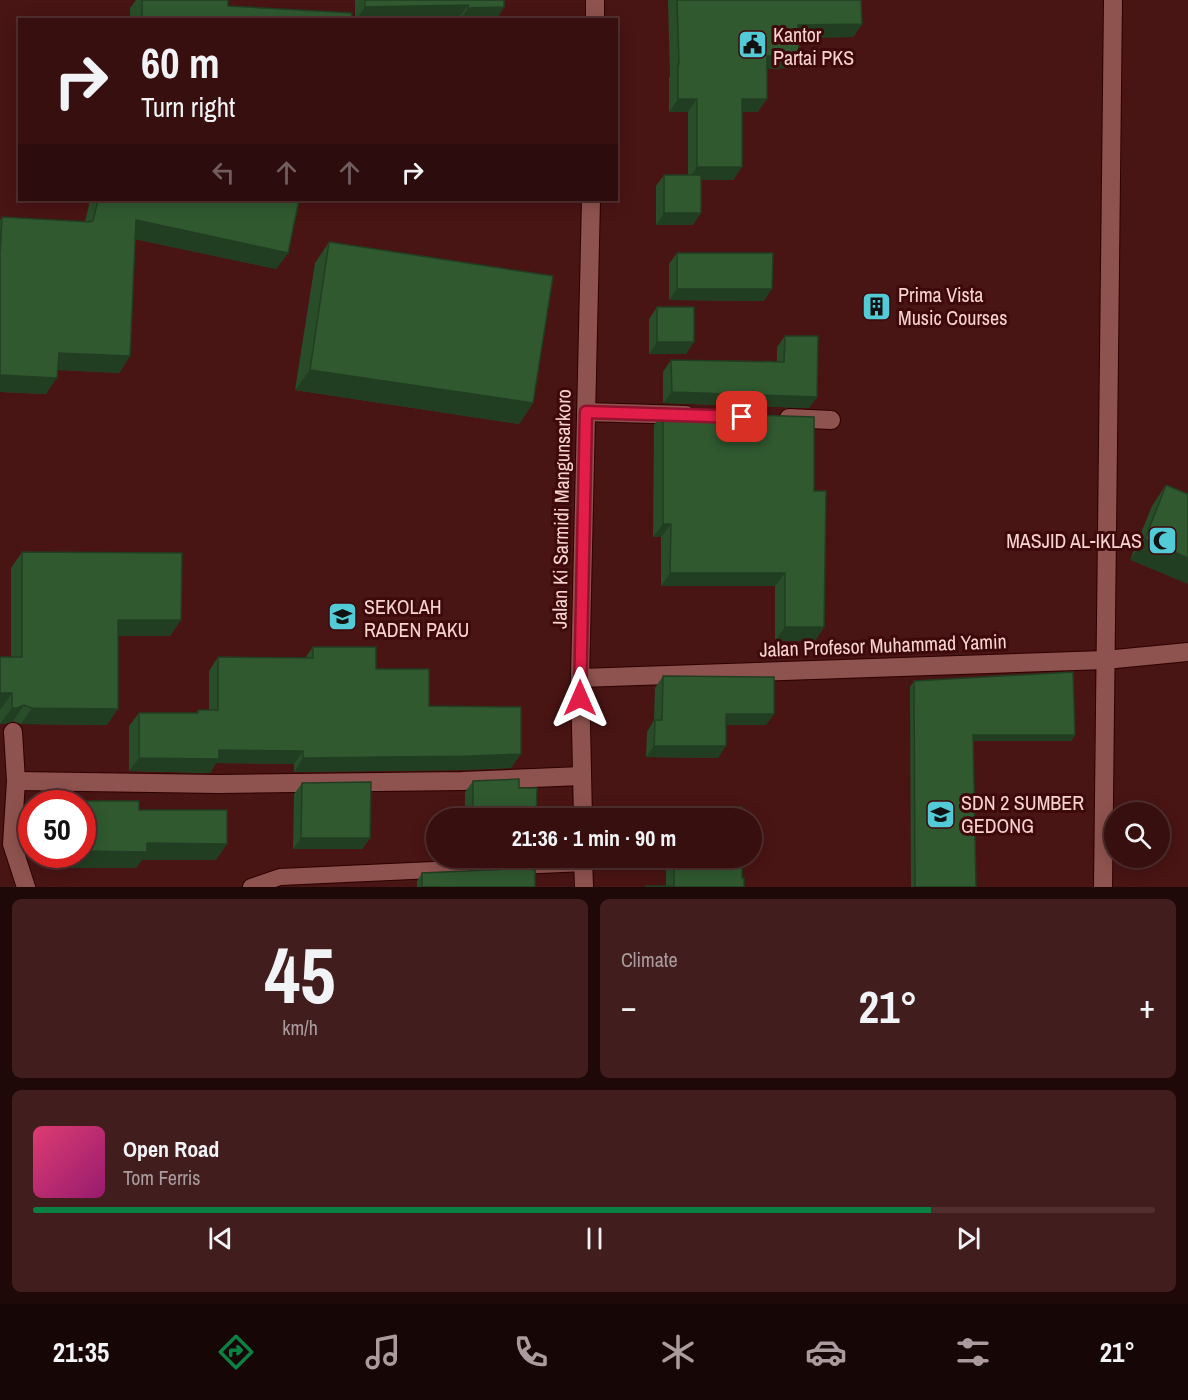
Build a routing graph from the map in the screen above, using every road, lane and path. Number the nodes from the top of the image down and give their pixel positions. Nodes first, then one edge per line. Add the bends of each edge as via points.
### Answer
1 (596, 0) edge
2 (1113, 0) edge
3 (595, 18) edge
4 (591, 201) edge
5 (586, 412) junction
6 (703, 416) edge
7 (773, 418) edge
8 (831, 420) dead end
9 (1188, 652) edge
10 (1105, 660) junction
11 (580, 678) junction
12 (13, 732) edge
13 (582, 776) junction
14 (15, 781) junction
15 (583, 808) edge
16 (441, 868) edge
17 (584, 868) edge
18 (27, 887) edge
19 (250, 887) edge
20 (584, 887) edge
21 (1103, 887) edge

1 - 3 street
2 - 10 street
4 - 5 street, Jalan Ki Sarmidi Mangunsarkoro
5 - 6 street
5 - 11 street, Jalan Ki Sarmidi Mangunsarkoro
7 - 8 street
9 - 10 street, Jalan Profesor Muhammad Yamin
10 - 11 street, Jalan Profesor Muhammad Yamin
10 - 21 street
11 - 13 street, Jalan Ki Sarmidi Mangunsarkoro
12 - 14 street
13 - 14 street via 243,784
13 - 15 street, Jalan Ki Sarmidi Mangunsarkoro
14 - 18 street via 12,844
16 - 19 lane via 280,877
17 - 20 street

